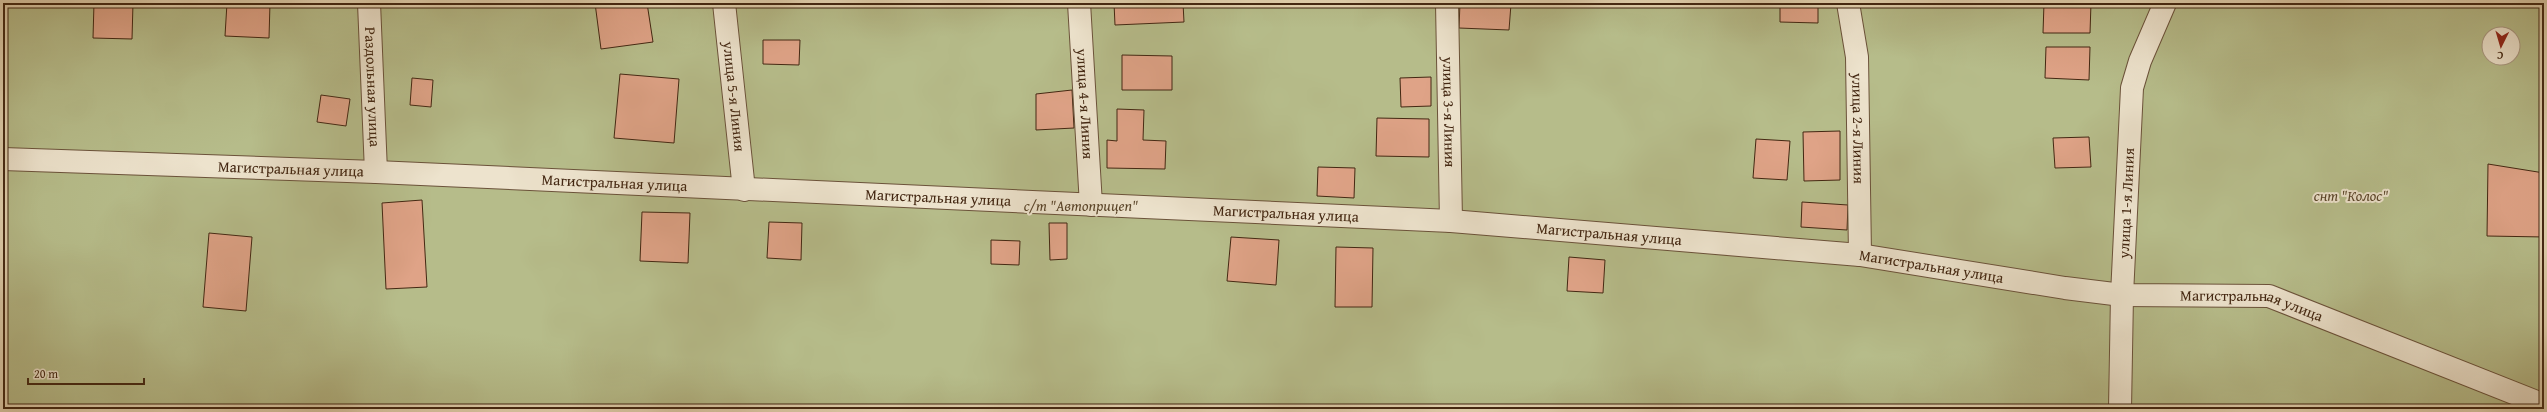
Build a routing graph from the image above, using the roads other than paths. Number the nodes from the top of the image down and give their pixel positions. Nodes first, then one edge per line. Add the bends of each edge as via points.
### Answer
1 (369, 3) edge
2 (724, 3) edge
3 (1079, 3) edge
4 (1446, 3) edge
5 (1848, 3) edge
6 (2165, 3) edge
7 (3, 159) edge
8 (376, 172) junction
9 (744, 190) junction
10 (1091, 205) junction
11 (1451, 221) junction
12 (1860, 255) junction
13 (2122, 295) junction
14 (2544, 405) edge
15 (2120, 409) edge

1 - 8 street, Раздольная улица
2 - 9 street, улица 5-я Линия
3 - 10 street, улица 4-я Линия
4 - 11 street, улица 3-я Линия
5 - 12 street, улица 2-я Линия via 1857,57
6 - 13 street, улица 1-я Линия via 2140,61 2132,88
7 - 8 street, Магистральная улица
8 - 9 street, Магистральная улица
9 - 10 street, Магистральная улица
10 - 11 street, Магистральная улица
11 - 12 street, Магистральная улица
12 - 13 street, Магистральная улица
13 - 14 street, Магистральная улица via 2269,296
13 - 15 street, улица 1-я Линия

